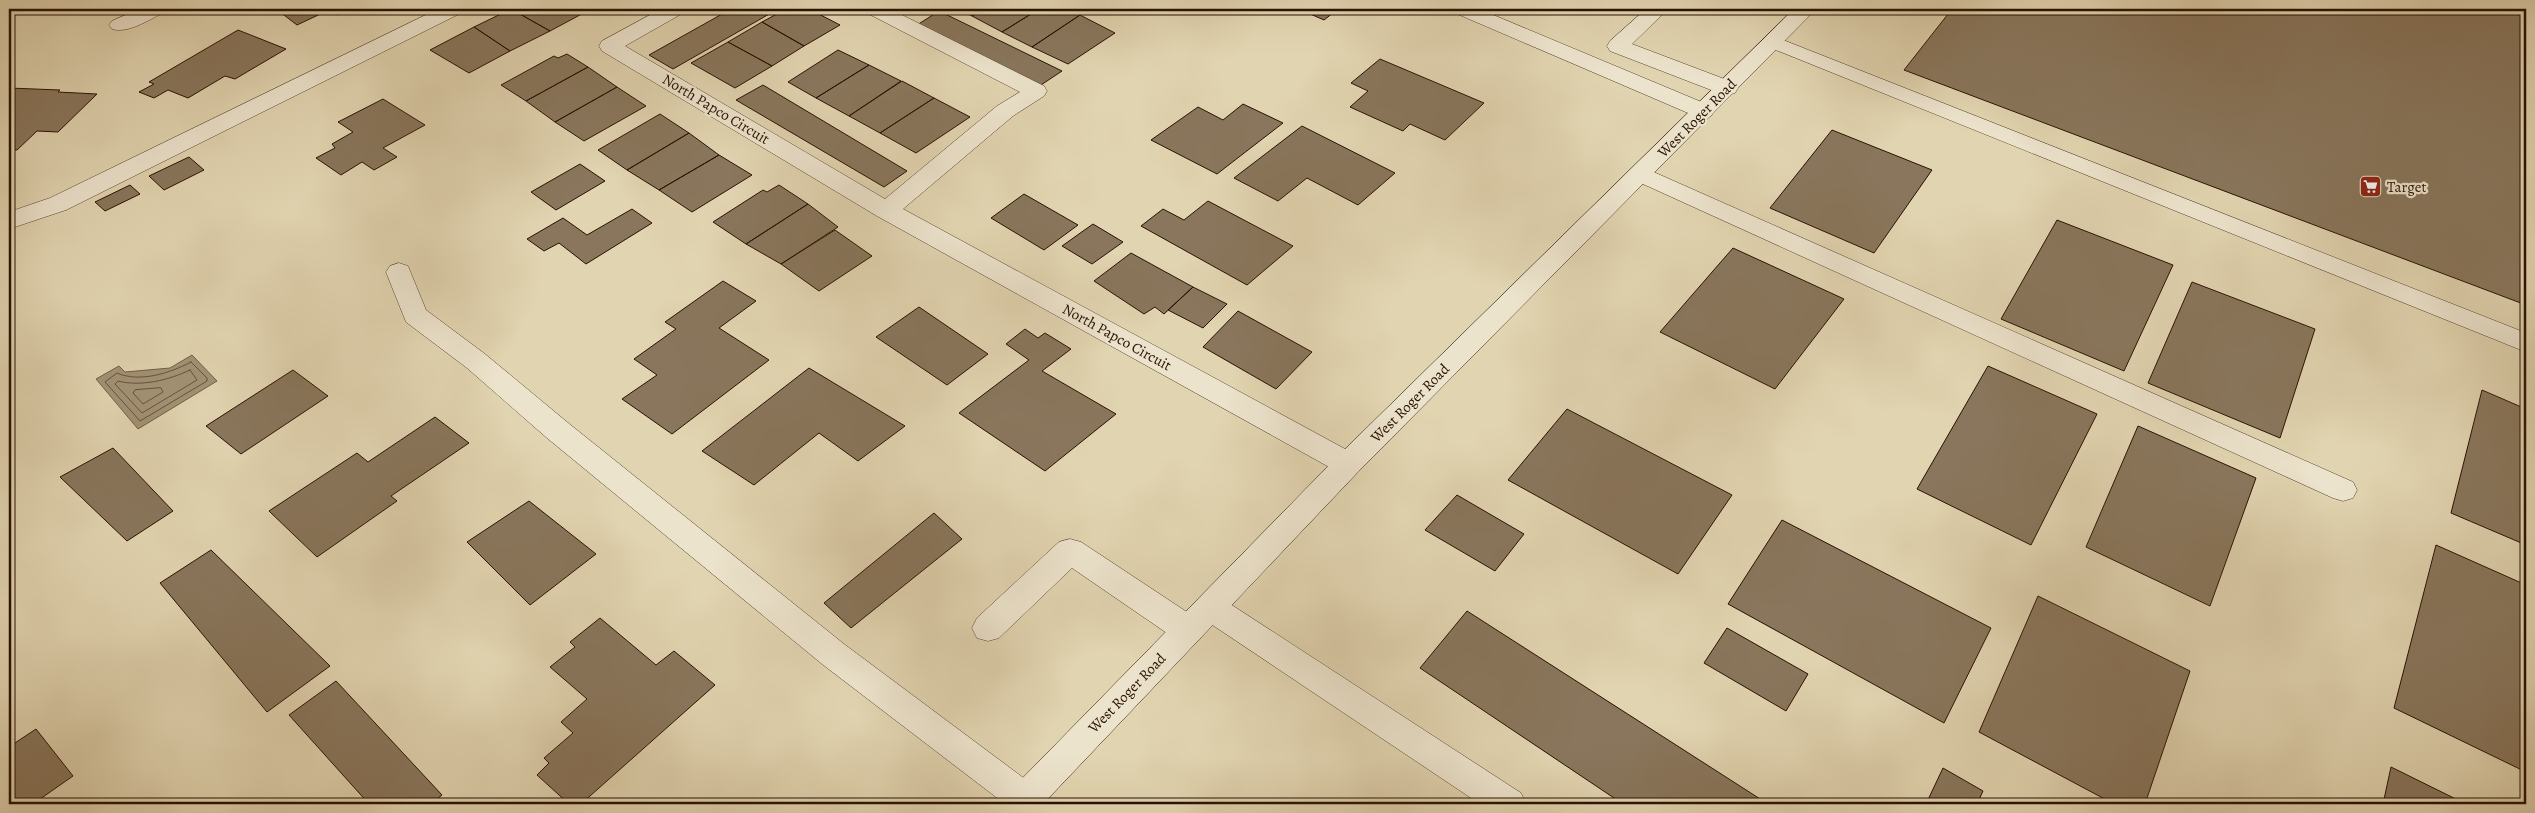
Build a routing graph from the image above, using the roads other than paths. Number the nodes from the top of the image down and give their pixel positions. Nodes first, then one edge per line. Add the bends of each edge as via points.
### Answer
1 (156, 9) edge
2 (454, 9) edge
3 (676, 9) edge
4 (874, 9) edge
5 (1462, 9) edge
6 (1658, 9) edge
7 (1803, 10) edge
8 (118, 25) dead end
9 (1773, 42) junction
10 (1727, 88) junction
11 (1703, 111) junction
12 (1640, 174) junction
13 (886, 210) junction
14 (9, 221) edge
15 (399, 272) dead end
16 (2526, 342) edge
17 (1348, 464) junction
18 (2343, 490) dead end
19 (1210, 607) junction
20 (988, 628) dead end
21 (1188, 630) junction
22 (1022, 802) edge
23 (1509, 804) edge

1 - 8 street
2 - 14 street via 58,204
3 - 13 street, North Papco Circuit via 610,46
4 - 13 street via 1036,91 1005,110
5 - 11 street
6 - 10 street via 1618,46
7 - 9 street, West Roger Road
9 - 10 street, West Roger Road
9 - 16 street
10 - 11 street, West Roger Road
11 - 12 street, West Roger Road
12 - 17 street, West Roger Road
12 - 18 street
13 - 17 street, North Papco Circuit
15 - 22 street via 415,315 476,361 833,654
17 - 19 street, West Roger Road
19 - 21 street, West Roger Road
19 - 23 street
20 - 21 street via 1070,551
21 - 22 street, West Roger Road

